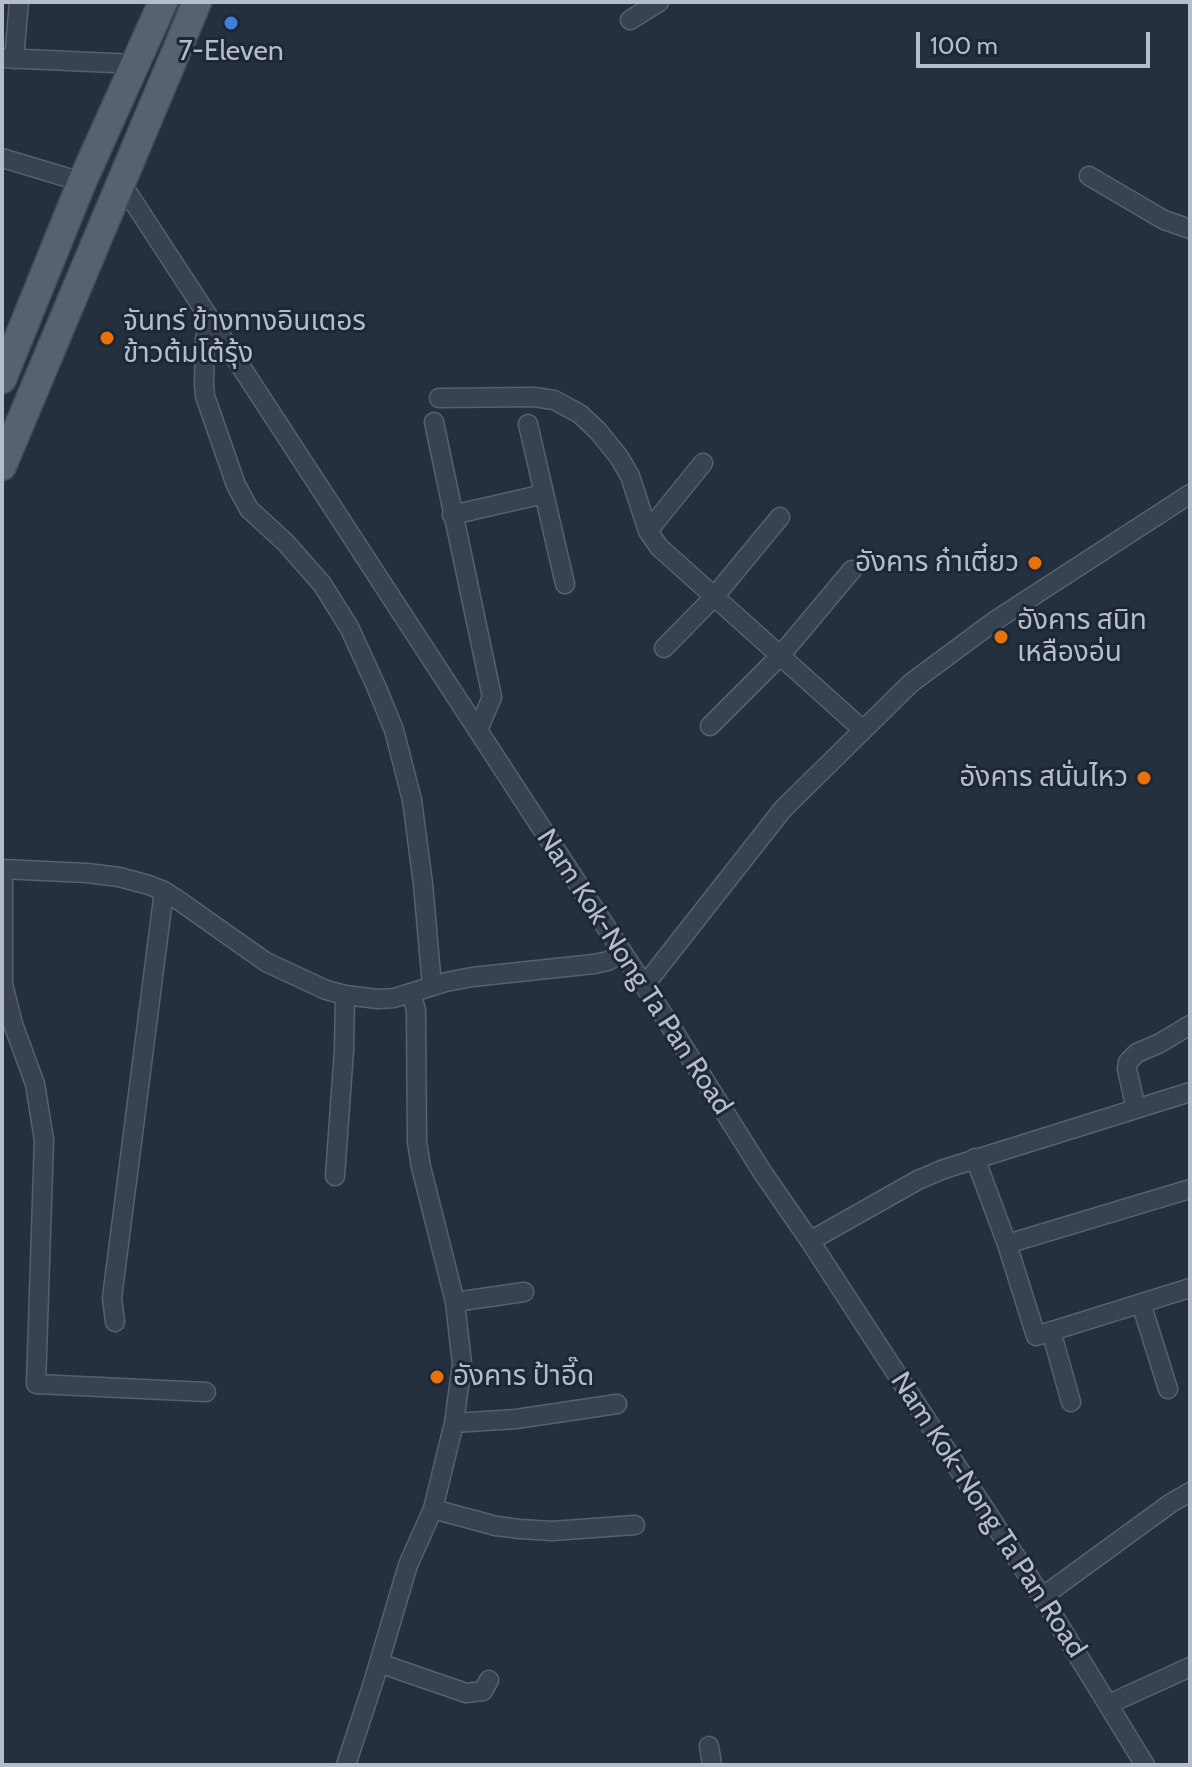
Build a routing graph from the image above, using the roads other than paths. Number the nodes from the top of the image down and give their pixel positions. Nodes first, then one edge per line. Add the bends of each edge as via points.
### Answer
1 (19, 2) edge
2 (163, 2) edge
3 (197, 2) edge
4 (659, 2) edge
5 (630, 20) dead end
6 (8, 58) edge
7 (136, 64) junction
8 (2, 158) edge
9 (86, 175) junction
10 (1089, 176) dead end
11 (120, 181) junction
12 (1190, 229) edge
13 (213, 324) junction
14 (2, 379) edge
15 (439, 398) dead end
16 (434, 422) dead end
17 (528, 424) dead end
18 (703, 463) dead end
19 (2, 466) edge
20 (544, 494) junction
21 (1190, 494) edge
22 (452, 515) junction
23 (780, 517) dead end
24 (648, 531) junction
25 (852, 570) dead end
26 (565, 584) dead end
27 (714, 597) junction
28 (664, 648) dead end
29 (780, 656) junction
30 (710, 726) dead end
31 (478, 730) junction
32 (863, 730) junction
33 (3, 869) edge
34 (164, 891) junction
35 (622, 953) junction
36 (432, 986) junction
37 (644, 986) junction
38 (411, 993) junction
39 (345, 995) junction
40 (1190, 1025) edge
41 (1190, 1092) edge
42 (1136, 1109) junction
43 (975, 1158) junction
44 (335, 1176) dead end
45 (1190, 1189) edge
46 (810, 1241) junction
47 (1007, 1244) junction
48 (1190, 1288) edge
49 (524, 1292) dead end
50 (455, 1302) junction
51 (1141, 1303) junction
52 (115, 1322) dead end
53 (1051, 1331) junction
54 (1168, 1389) dead end
55 (206, 1392) dead end
56 (1071, 1402) dead end
57 (617, 1404) dead end
58 (454, 1423) junction
59 (1190, 1492) edge
60 (433, 1509) junction
61 (635, 1525) dead end
62 (1042, 1597) junction
63 (379, 1663) junction
64 (1190, 1667) edge
65 (489, 1680) dead end
66 (1109, 1704) junction
67 (346, 1765) edge
68 (1145, 1765) edge

1 - 6 street
2 - 7 main road
3 - 11 main road
4 - 5 street
6 - 7 street
7 - 9 main road
8 - 9 street
9 - 11 main road
9 - 14 main road
10 - 12 street via 1164,220
11 - 13 street, Nam Kok-Nong Ta Pan Road
11 - 19 main road
13 - 31 street, Nam Kok-Nong Ta Pan Road
13 - 36 street via 205,338 205,396 236,485 249,509 322,584 349,627 394,730 412,800
15 - 24 street via 534,397 554,400 580,414 619,457
16 - 22 street
17 - 20 street
18 - 24 street
20 - 22 street
20 - 26 street
21 - 32 street via 996,620 911,683
22 - 31 street via 492,697
23 - 27 street
24 - 27 street
25 - 29 street
27 - 28 street
27 - 29 street
29 - 30 street
29 - 32 street
31 - 35 street, Nam Kok-Nong Ta Pan Road
32 - 37 street via 783,809
33 - 34 street via 119,877
33 - 55 street via 3,984 35,1084 44,1140 36,1384
34 - 39 street via 266,962
34 - 52 street via 112,1298
35 - 36 street via 594,964
35 - 37 street, Nam Kok-Nong Ta Pan Road
36 - 38 street
37 - 46 street, Nam Kok-Nong Ta Pan Road
38 - 39 street via 378,999
38 - 50 street via 416,1010 417,1142
39 - 44 street
40 - 42 street via 1128,1062
41 - 42 street
42 - 43 street
43 - 46 street via 918,1180
43 - 47 street
45 - 47 street
46 - 62 street, Nam Kok-Nong Ta Pan Road
47 - 53 street via 1036,1336
48 - 51 street
49 - 50 street
50 - 58 street via 462,1364
51 - 53 street
51 - 54 street
53 - 56 street
57 - 58 street
58 - 60 street
59 - 62 street
60 - 61 street via 520,1529
60 - 63 street via 408,1565
62 - 66 street, Nam Kok-Nong Ta Pan Road
63 - 65 street via 466,1693 483,1691
63 - 67 street
64 - 66 street
66 - 68 street, Nam Kok-Nong Ta Pan Road

